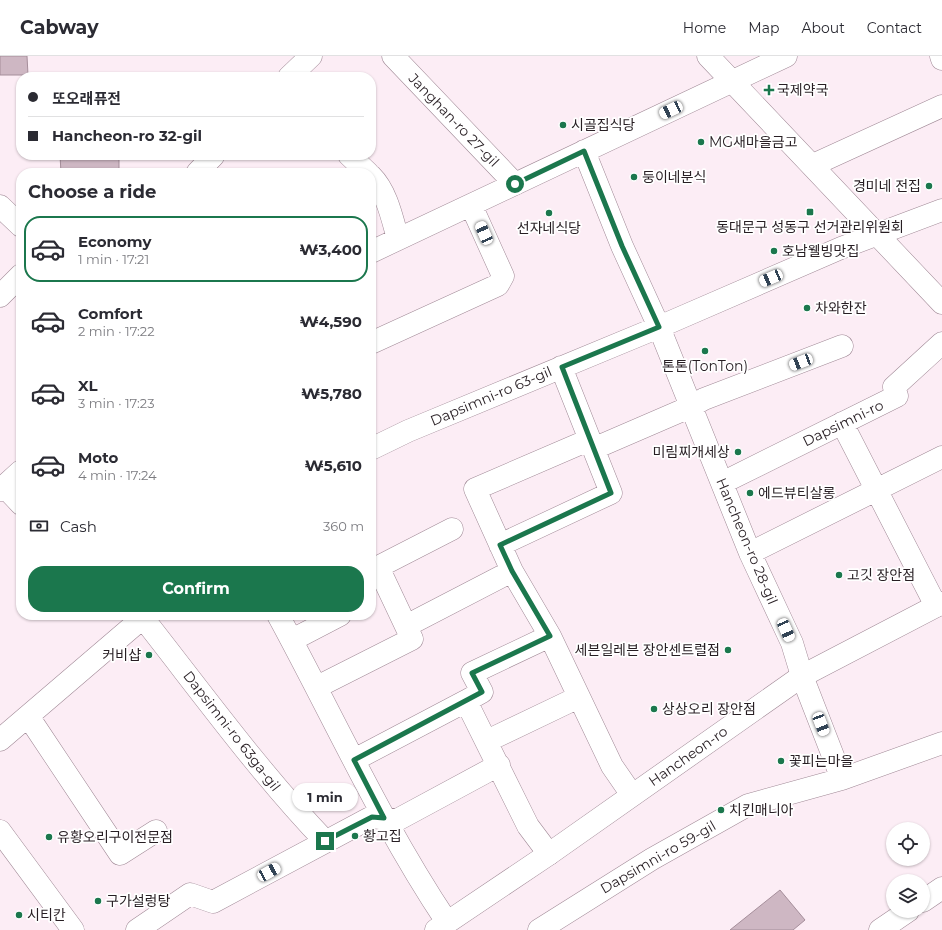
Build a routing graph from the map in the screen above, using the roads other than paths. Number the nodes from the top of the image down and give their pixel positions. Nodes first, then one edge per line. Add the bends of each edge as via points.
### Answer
1 (311, 56) edge
2 (393, 56) edge
3 (708, 56) edge
4 (786, 56) edge
5 (941, 56) edge
6 (942, 59) edge
7 (294, 72) edge
8 (732, 81) junction
9 (942, 106) edge
10 (584, 151) junction
11 (209, 160) edge
12 (355, 160) edge
13 (813, 165) junction
14 (202, 168) edge
15 (363, 168) edge
16 (376, 181) edge
17 (515, 184) junction
18 (471, 205) junction
19 (0, 206) edge
20 (942, 210) edge
21 (16, 221) edge
22 (877, 234) junction
23 (398, 239) junction
24 (376, 250) edge
25 (16, 280) edge
26 (0, 296) edge
27 (942, 303) edge
28 (659, 327) junction
29 (376, 341) edge
30 (942, 343) edge
31 (842, 346) dead end
32 (562, 367) junction
33 (690, 407) junction
34 (842, 423) junction
35 (592, 443) junction
36 (376, 447) edge
37 (942, 457) edge
38 (16, 475) edge
39 (722, 483) junction
40 (2, 488) edge
41 (877, 490) junction
42 (16, 500) edge
43 (452, 530) dead end
44 (500, 545) junction
45 (750, 553) junction
46 (512, 571) junction
47 (380, 594) edge
48 (939, 604) edge
49 (135, 620) edge
50 (137, 620) edge
51 (281, 620) edge
52 (330, 620) edge
53 (409, 633) junction
54 (550, 636) junction
55 (292, 640) junction
56 (802, 676) junction
57 (317, 687) junction
58 (579, 697) junction
59 (466, 701) junction
60 (28, 716) junction
61 (0, 740) edge
62 (487, 741) junction
63 (942, 743) edge
64 (354, 760) junction
65 (499, 765) junction
66 (842, 779) junction
67 (632, 795) junction
68 (384, 818) junction
69 (0, 831) edge
70 (156, 831) dead end
71 (325, 841) junction
72 (549, 854) junction
73 (942, 888) edge
74 (930, 896) edge
75 (898, 918) edge
76 (442, 926) edge
77 (73, 930) edge
78 (137, 930) edge
79 (539, 930) edge
80 (880, 930) edge

1 - 7 street
2 - 17 street, Janghan-ro 27-gil
3 - 8 street
4 - 8 street
5 - 6 street
8 - 10 street
8 - 13 street
9 - 13 street
10 - 17 street
10 - 28 street, Hancheon-ro 28-gil via 622,246
11 - 14 street
12 - 15 street
13 - 22 street
16 - 23 street
17 - 18 street
18 - 23 street
18 - 29 street via 503,276 498,285
19 - 21 street
20 - 22 street, Dapsimni-ro 63-gil
22 - 27 street
22 - 28 street, Dapsimni-ro 63-gil
23 - 24 street
25 - 26 street
28 - 32 street, Dapsimni-ro 63-gil
28 - 33 street, Hancheon-ro 28-gil
30 - 34 street, Dapsimni-ro via 894,388 897,396
31 - 33 street via 704,399
32 - 35 street
32 - 36 street, Dapsimni-ro 63-gil
33 - 35 street via 602,445
33 - 39 street, Hancheon-ro 28-gil
34 - 39 street, Dapsimni-ro
34 - 41 street, Hancheon-ro
35 - 44 street via 611,493
35 - 44 street via 584,442 475,489
37 - 41 street
38 - 40 street
39 - 45 street, Hancheon-ro 28-gil
40 - 42 street
41 - 45 street
41 - 48 street, Hancheon-ro
43 - 47 street via 378,567
44 - 46 street
45 - 56 street, Hancheon-ro 28-gil via 792,643
46 - 53 street
46 - 54 street
47 - 53 street
48 - 56 street, Hancheon-ro
49 - 60 street
50 - 71 street, Dapsimni-ro 63ga-gil via 293,808
51 - 55 street
52 - 55 street
53 - 57 street
54 - 58 street
54 - 59 street via 472,673 482,692
55 - 57 street
56 - 66 street, Hancheon-ro 28-gil
56 - 67 street, Hancheon-ro
57 - 64 street
58 - 62 street
58 - 67 street via 612,766
59 - 62 street
59 - 64 street
60 - 61 street
60 - 70 street via 120,854
62 - 65 street
63 - 66 street, Dapsimni-ro 59-gil
64 - 68 street
65 - 68 street via 397,820
65 - 72 street via 528,826
66 - 79 street, Dapsimni-ro 59-gil via 748,805 652,859
67 - 72 street, Hancheon-ro
68 - 71 street via 372,817
68 - 76 street via 428,893
69 - 77 street
71 - 78 street via 214,902 190,894
72 - 76 street, Hancheon-ro
73 - 74 street
75 - 80 street

